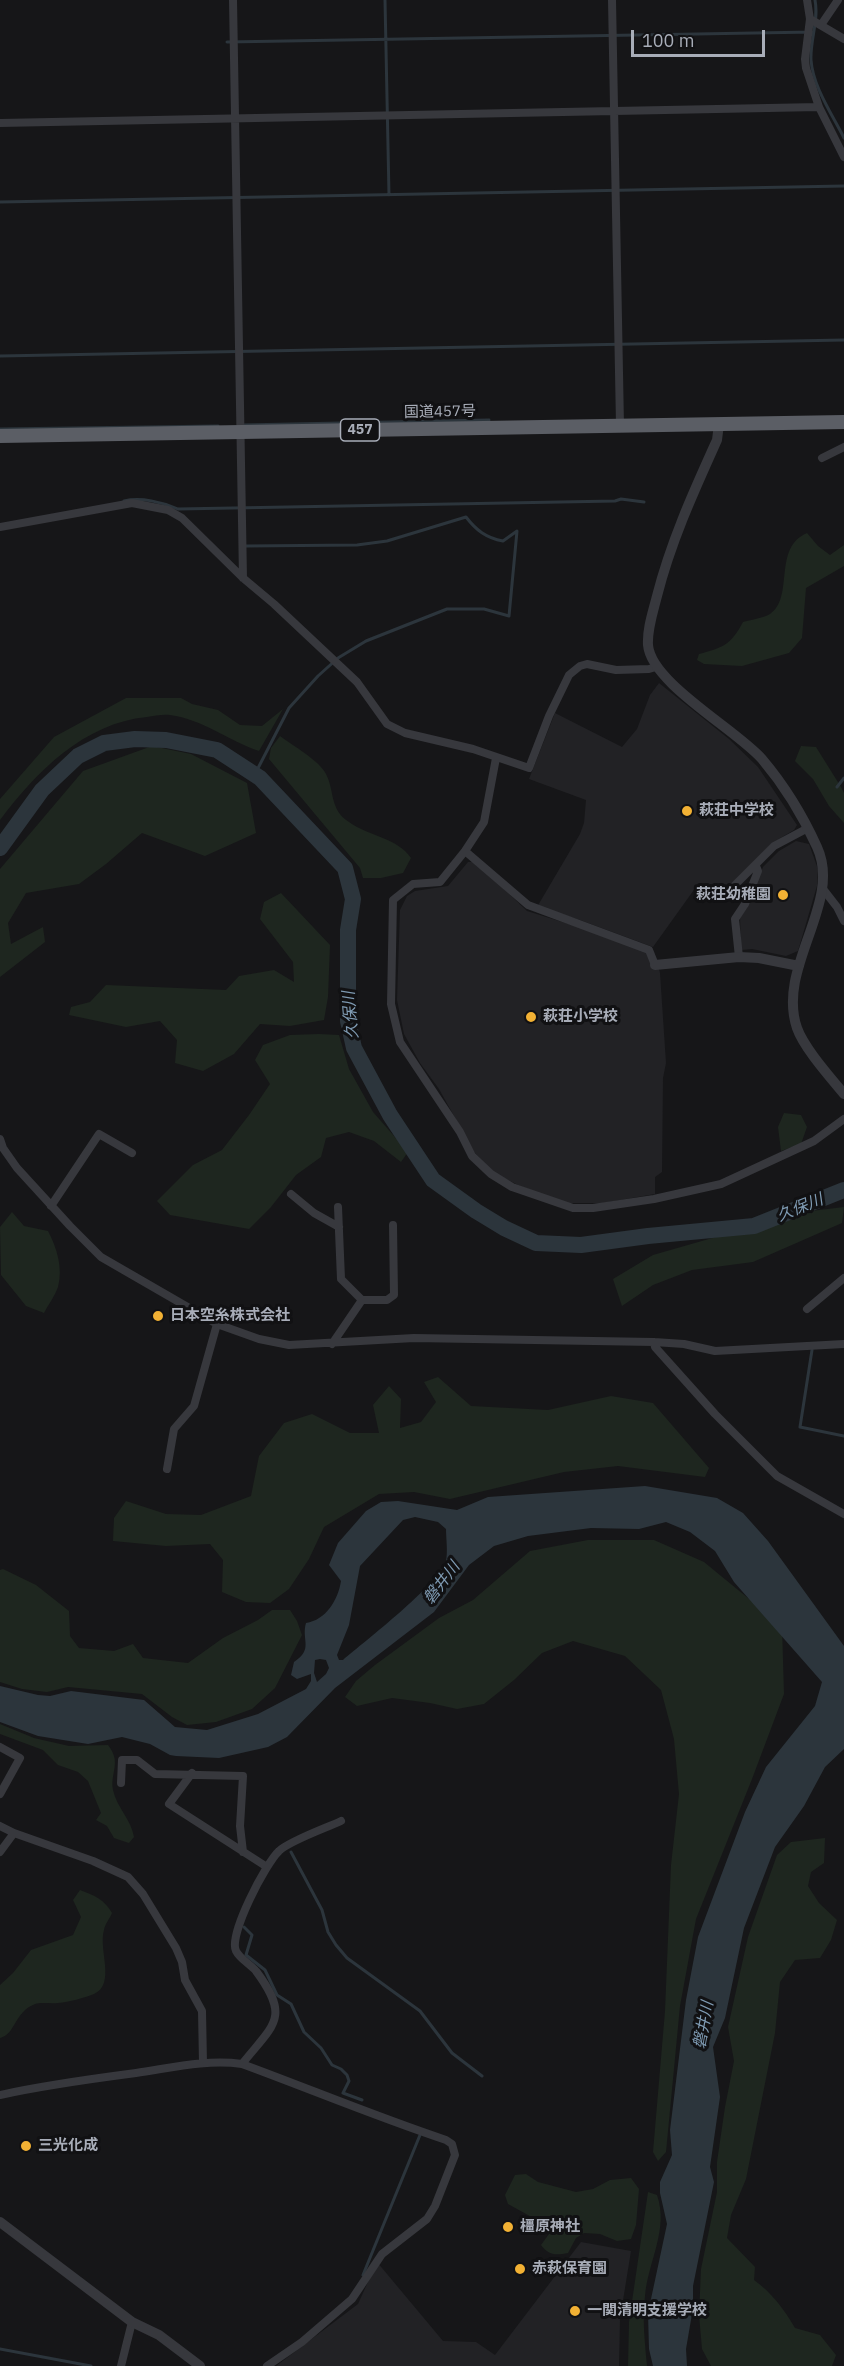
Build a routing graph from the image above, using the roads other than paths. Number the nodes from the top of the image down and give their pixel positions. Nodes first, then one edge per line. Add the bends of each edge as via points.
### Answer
1 (232, 0) edge
2 (612, 0) edge
3 (807, 0) edge
4 (838, 0) edge
5 (810, 19) junction
6 (821, 25) junction
7 (844, 39) edge
8 (819, 107) junction
9 (615, 112) junction
10 (234, 119) junction
11 (0, 123) edge
12 (844, 157) edge
13 (844, 422) edge
14 (719, 424) junction
15 (621, 425) junction
16 (241, 432) junction
17 (0, 436) edge
18 (844, 447) edge
19 (822, 458) dead end
20 (0, 526) edge
21 (243, 578) junction
22 (656, 667) junction
23 (496, 758) junction
24 (808, 828) junction
25 (465, 851) junction
26 (756, 866) junction
27 (823, 889) junction
28 (704, 891) dead end
29 (844, 921) edge
30 (739, 957) junction
31 (655, 965) joint
32 (799, 966) junction
33 (843, 1093) edge
34 (844, 1119) edge
35 (0, 1139) edge
36 (132, 1153) dead end
37 (291, 1194) dead end
38 (51, 1206) junction
39 (338, 1207) dead end
40 (393, 1225) dead end
41 (339, 1227) junction
42 (844, 1278) edge
43 (362, 1300) junction
44 (807, 1309) dead end
45 (217, 1324) junction
46 (654, 1342) junction
47 (332, 1344) junction
48 (844, 1344) edge
49 (168, 1469) dead end
50 (844, 1514) edge
51 (0, 1747) edge
52 (192, 1773) junction
53 (121, 1783) dead end
54 (0, 1794) edge
55 (341, 1821) dead end
56 (0, 1826) edge
57 (14, 1833) junction
58 (0, 1852) edge
59 (243, 1852) junction
60 (267, 1867) junction
61 (203, 2063) junction
62 (242, 2064) junction
63 (0, 2095) edge
64 (0, 2222) edge
65 (132, 2322) junction
66 (121, 2366) edge
67 (200, 2366) edge
68 (267, 2366) edge

1 - 10 street
2 - 9 street
3 - 5 street
4 - 6 street
5 - 6 street
5 - 8 street via 805,59
6 - 7 street
8 - 9 street
8 - 12 street
9 - 10 street
9 - 15 street
10 - 11 street
10 - 16 street
13 - 14 highway, 国道457号 / 457
14 - 15 highway, 国道457号 / 457
14 - 22 street via 717,440 678,528 662,578 648,645
15 - 16 highway, 国道457号 / 457
16 - 17 highway, 国道457号 / 457
16 - 21 street
18 - 19 street
20 - 21 street via 132,503 153,506 182,518
21 - 23 street via 357,682 387,724 405,733
22 - 23 street via 580,666 569,675 529,768
22 - 24 street via 760,758
23 - 25 street via 484,822
24 - 26 street via 774,846
24 - 27 street via 824,868
25 - 31 street via 528,905 650,950
25 - 34 street via 440,882 413,884 393,900 391,1004 400,1042 472,1156 491,1174 512,1187 573,1208 593,1208 721,1184 814,1141
26 - 28 street via 726,894
26 - 30 street via 758,871 745,904 735,919
27 - 29 street
27 - 32 street
30 - 31 street
30 - 32 street
32 - 33 street via 793,1001 798,1030
35 - 38 street via 17,1168
36 - 38 street via 99,1134
37 - 41 street
38 - 45 street via 101,1257
39 - 41 street
40 - 43 street via 394,1295 387,1300
41 - 43 street via 340,1280
42 - 44 street
43 - 47 street
45 - 47 street via 289,1345
45 - 49 street via 194,1406 174,1429
46 - 47 street via 414,1338
46 - 48 street via 714,1351
46 - 50 street via 715,1414 777,1476
51 - 54 street via 20,1758
52 - 53 street via 154,1774 137,1760 122,1761
52 - 59 street via 169,1804
52 - 59 street via 243,1776
55 - 60 street via 282,1848
56 - 57 street
57 - 58 street
57 - 61 street via 128,1877 143,1894 176,1948 185,1980 202,2011
59 - 60 street
60 - 62 street via 239,1923 235,1944 236,1952 254,1969 273,1997 277,2013 272,2027
61 - 62 street
61 - 63 street via 54,2083
62 - 68 street via 386,2121 446,2140 452,2144 455,2155 427,2219 382,2254 352,2300
64 - 65 street
65 - 66 street
65 - 67 street via 159,2335

